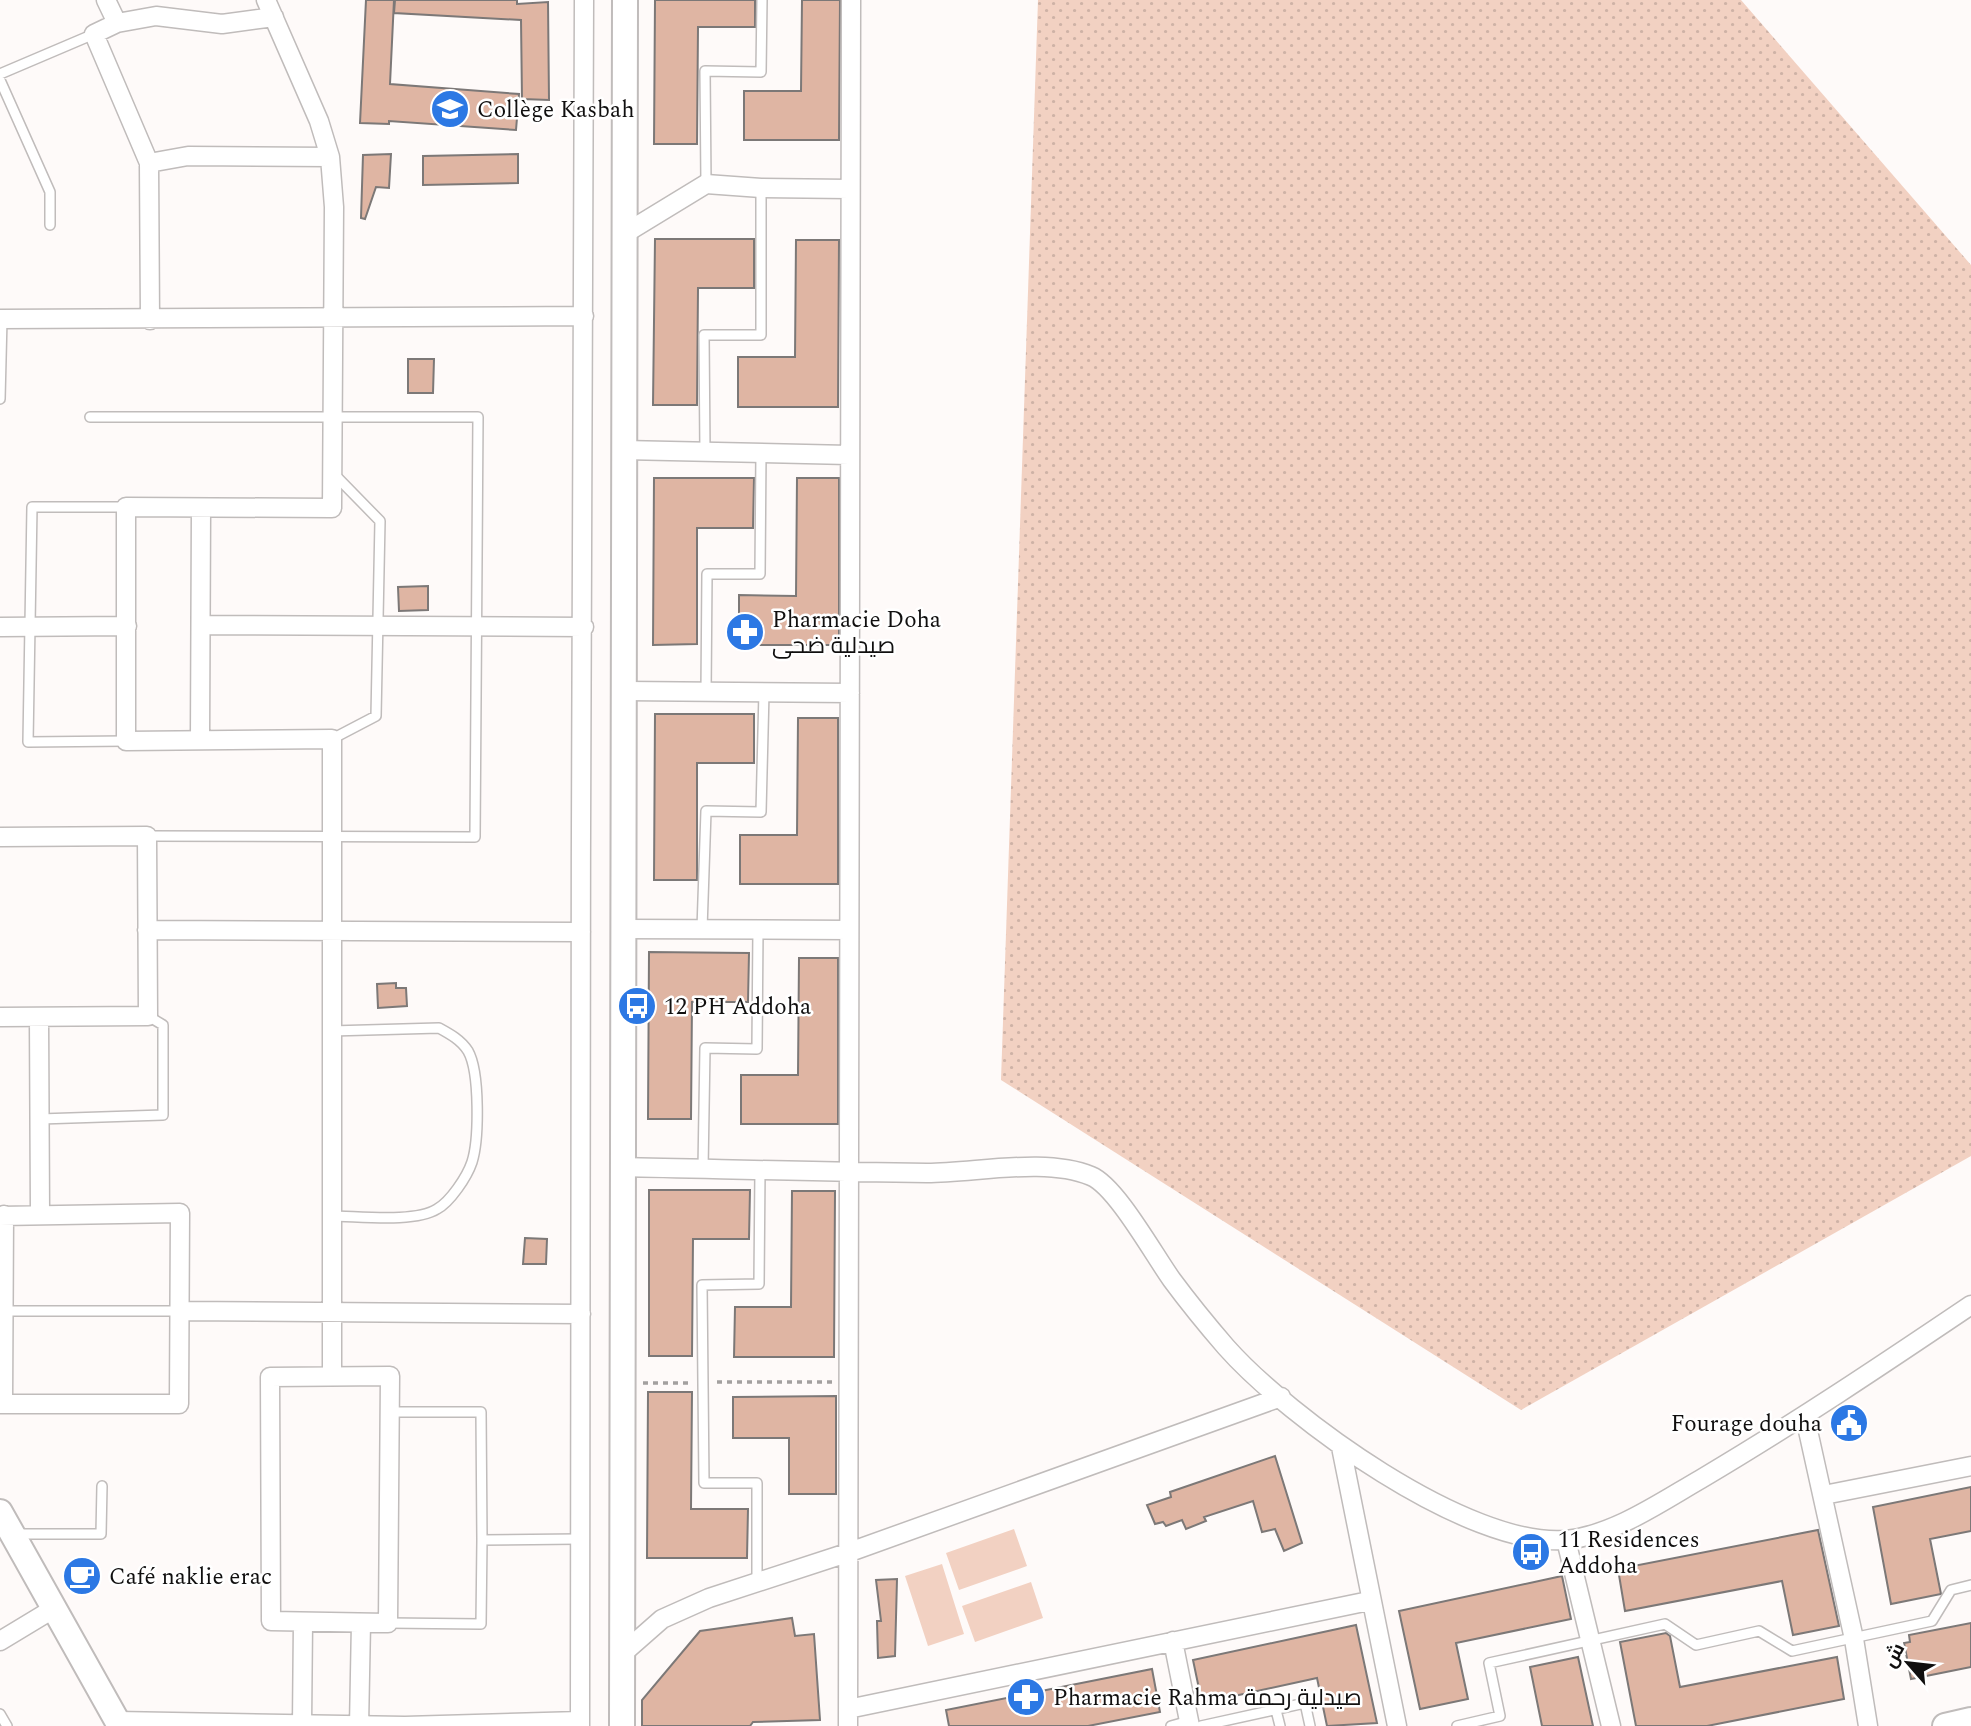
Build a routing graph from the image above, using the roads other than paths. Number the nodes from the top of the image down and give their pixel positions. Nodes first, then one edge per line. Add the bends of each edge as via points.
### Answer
1 (106, 0) edge
2 (266, 0) edge
3 (584, 0) edge
4 (625, 0) edge
5 (762, 0) edge
6 (851, 0) edge
7 (274, 18) junction
8 (117, 23) junction
9 (94, 34) junction
10 (0, 74) edge
11 (0, 80) edge
12 (330, 157) junction
13 (149, 163) junction
14 (706, 184) junction
15 (761, 188) junction
16 (849, 189) junction
17 (50, 225) dead end
18 (624, 234) junction
19 (584, 316) junction
20 (333, 318) junction
21 (1, 319) edge
22 (150, 320) junction
23 (0, 399) edge
24 (90, 417) dead end
25 (332, 417) junction
26 (623, 450) junction
27 (705, 452) junction
28 (761, 452) junction
29 (849, 455) junction
30 (332, 471) junction
31 (126, 507) junction
32 (201, 508) junction
33 (201, 625) junction
34 (127, 626) junction
35 (0, 627) edge
36 (29, 627) junction
37 (379, 627) junction
38 (584, 627) junction
39 (476, 628) junction
40 (625, 691) junction
41 (706, 692) junction
42 (764, 692) junction
43 (850, 694) junction
44 (332, 739) junction
45 (200, 740) junction
46 (126, 741) junction
47 (147, 836) junction
48 (0, 837) edge
49 (332, 838) junction
50 (623, 929) junction
51 (702, 929) junction
52 (758, 929) junction
53 (147, 930) junction
54 (331, 930) junction
55 (849, 930) junction
56 (581, 932) junction
57 (148, 1016) junction
58 (0, 1017) edge
59 (39, 1017) junction
60 (331, 1031) junction
61 (40, 1119) junction
62 (622, 1167) junction
63 (703, 1168) junction
64 (760, 1170) junction
65 (849, 1170) junction
66 (40, 1214) junction
67 (2, 1215) edge
68 (331, 1216) junction
69 (1971, 1305) edge
70 (4, 1311) junction
71 (179, 1311) junction
72 (331, 1312) junction
73 (581, 1314) junction
74 (332, 1376) junction
75 (1281, 1397) junction
76 (1, 1404) edge
77 (390, 1412) junction
78 (1805, 1417) junction
79 (1341, 1447) junction
80 (1971, 1466) edge
81 (102, 1486) dead end
82 (1824, 1495) junction
83 (6, 1523) edge
84 (578, 1539) junction
85 (1566, 1539) junction
86 (482, 1540) junction
87 (847, 1553) junction
88 (757, 1583) junction
89 (1971, 1585) edge
90 (1369, 1601) junction
91 (53, 1609) junction
92 (303, 1622) junction
93 (361, 1623) junction
94 (388, 1623) junction
95 (1854, 1639) junction
96 (1590, 1640) junction
97 (0, 1641) edge
98 (1172, 1641) junction
99 (621, 1655) junction
100 (1276, 1710) junction
101 (0, 1714) edge
102 (848, 1717) edge
103 (1971, 1720) edge
104 (118, 1724) edge
105 (302, 1724) edge
106 (580, 1724) edge
107 (1194, 1725) edge
108 (7, 1726) edge
109 (359, 1726) edge
110 (405, 1726) edge
111 (622, 1726) edge
112 (1171, 1726) edge
113 (1280, 1726) edge
114 (1310, 1726) edge
115 (1397, 1726) edge
116 (1457, 1726) edge
117 (1611, 1726) edge
118 (1868, 1726) edge
119 (1945, 1726) edge

1 - 8 street
2 - 7 street
3 - 19 street
4 - 18 street
5 - 14 lane via 761,72 705,71
6 - 16 street
7 - 8 street via 222,24 156,16
7 - 12 street
8 - 9 street
9 - 10 lane
9 - 13 street
11 - 17 lane via 50,192
12 - 13 street via 188,156
12 - 20 street
13 - 22 street
14 - 15 street
14 - 18 street
15 - 16 street
15 - 27 lane via 761,335 704,335
16 - 29 street
18 - 26 street
19 - 20 street
19 - 38 street
20 - 22 street
20 - 25 street
21 - 22 street
21 - 23 lane
24 - 25 lane
25 - 30 street
25 - 39 lane via 478,416
26 - 27 street
26 - 40 street
27 - 28 street
28 - 29 street
28 - 41 lane via 760,574 707,574
29 - 43 street
30 - 32 street via 332,508
30 - 37 lane via 380,521
31 - 32 street
31 - 34 street
31 - 36 lane via 32,507
32 - 33 street
33 - 37 street
33 - 45 street
34 - 36 street
34 - 46 street
35 - 36 street
36 - 46 lane via 28,742
37 - 39 street
37 - 44 lane via 376,716
38 - 39 street
38 - 56 street
39 - 49 lane via 475,837
40 - 41 street
40 - 50 street
41 - 42 street
42 - 43 street
42 - 51 lane via 761,812 706,811
43 - 55 street
44 - 45 street
44 - 49 street
45 - 46 street
47 - 48 street
47 - 49 lane
47 - 53 street
49 - 54 street
50 - 51 street
50 - 62 street
51 - 52 street
52 - 55 street
52 - 63 lane via 757,1049 705,1048
53 - 54 street
53 - 57 street
54 - 56 street
54 - 60 street
55 - 65 street
56 - 73 street
57 - 59 street
57 - 61 lane via 163,1025 163,1115
58 - 59 street
59 - 61 street
60 - 68 street
60 - 68 lane via 439,1028 455,1036 468,1051 476,1071 471,1166 441,1208 426,1215
61 - 66 street
62 - 63 street
62 - 99 street
63 - 64 street
64 - 65 street
64 - 88 lane via 759,1284 702,1285 704,1483 757,1483
65 - 75 street via 1038,1169 1090,1176 1112,1194 1202,1320 1239,1362
65 - 87 street
66 - 67 street
66 - 71 street via 180,1213
67 - 70 street
68 - 72 street
69 - 78 street
70 - 71 lane
70 - 76 street
71 - 72 street
71 - 76 street via 179,1404
72 - 73 street
72 - 74 street
73 - 84 street
74 - 77 street via 390,1376
74 - 92 street via 270,1377 271,1622
75 - 79 street
75 - 87 street
77 - 86 lane via 481,1412
77 - 94 street
78 - 82 street
78 - 85 street via 1626,1521
79 - 85 street via 1422,1495 1497,1528 1534,1538
79 - 90 street
80 - 82 street
81 - 83 lane via 101,1534
82 - 95 street
83 - 91 street
84 - 86 lane
84 - 106 street
85 - 96 street
86 - 94 lane via 481,1624
87 - 88 street
87 - 102 street
88 - 99 street via 662,1619
89 - 95 lane via 1951,1590 1932,1621
90 - 98 street
90 - 115 street
91 - 97 street
91 - 104 street
92 - 93 street
92 - 105 street
93 - 94 street
93 - 109 street
95 - 96 lane via 1792,1651 1759,1631 1696,1645 1665,1624
95 - 118 street
96 - 116 lane via 1489,1663 1500,1716
96 - 117 street
98 - 102 street
98 - 107 street
99 - 111 street
100 - 107 lane
100 - 113 lane
100 - 114 lane via 1305,1703
101 - 108 lane
103 - 119 street
104 - 105 street
105 - 109 street
106 - 110 street
107 - 112 lane
109 - 110 street

